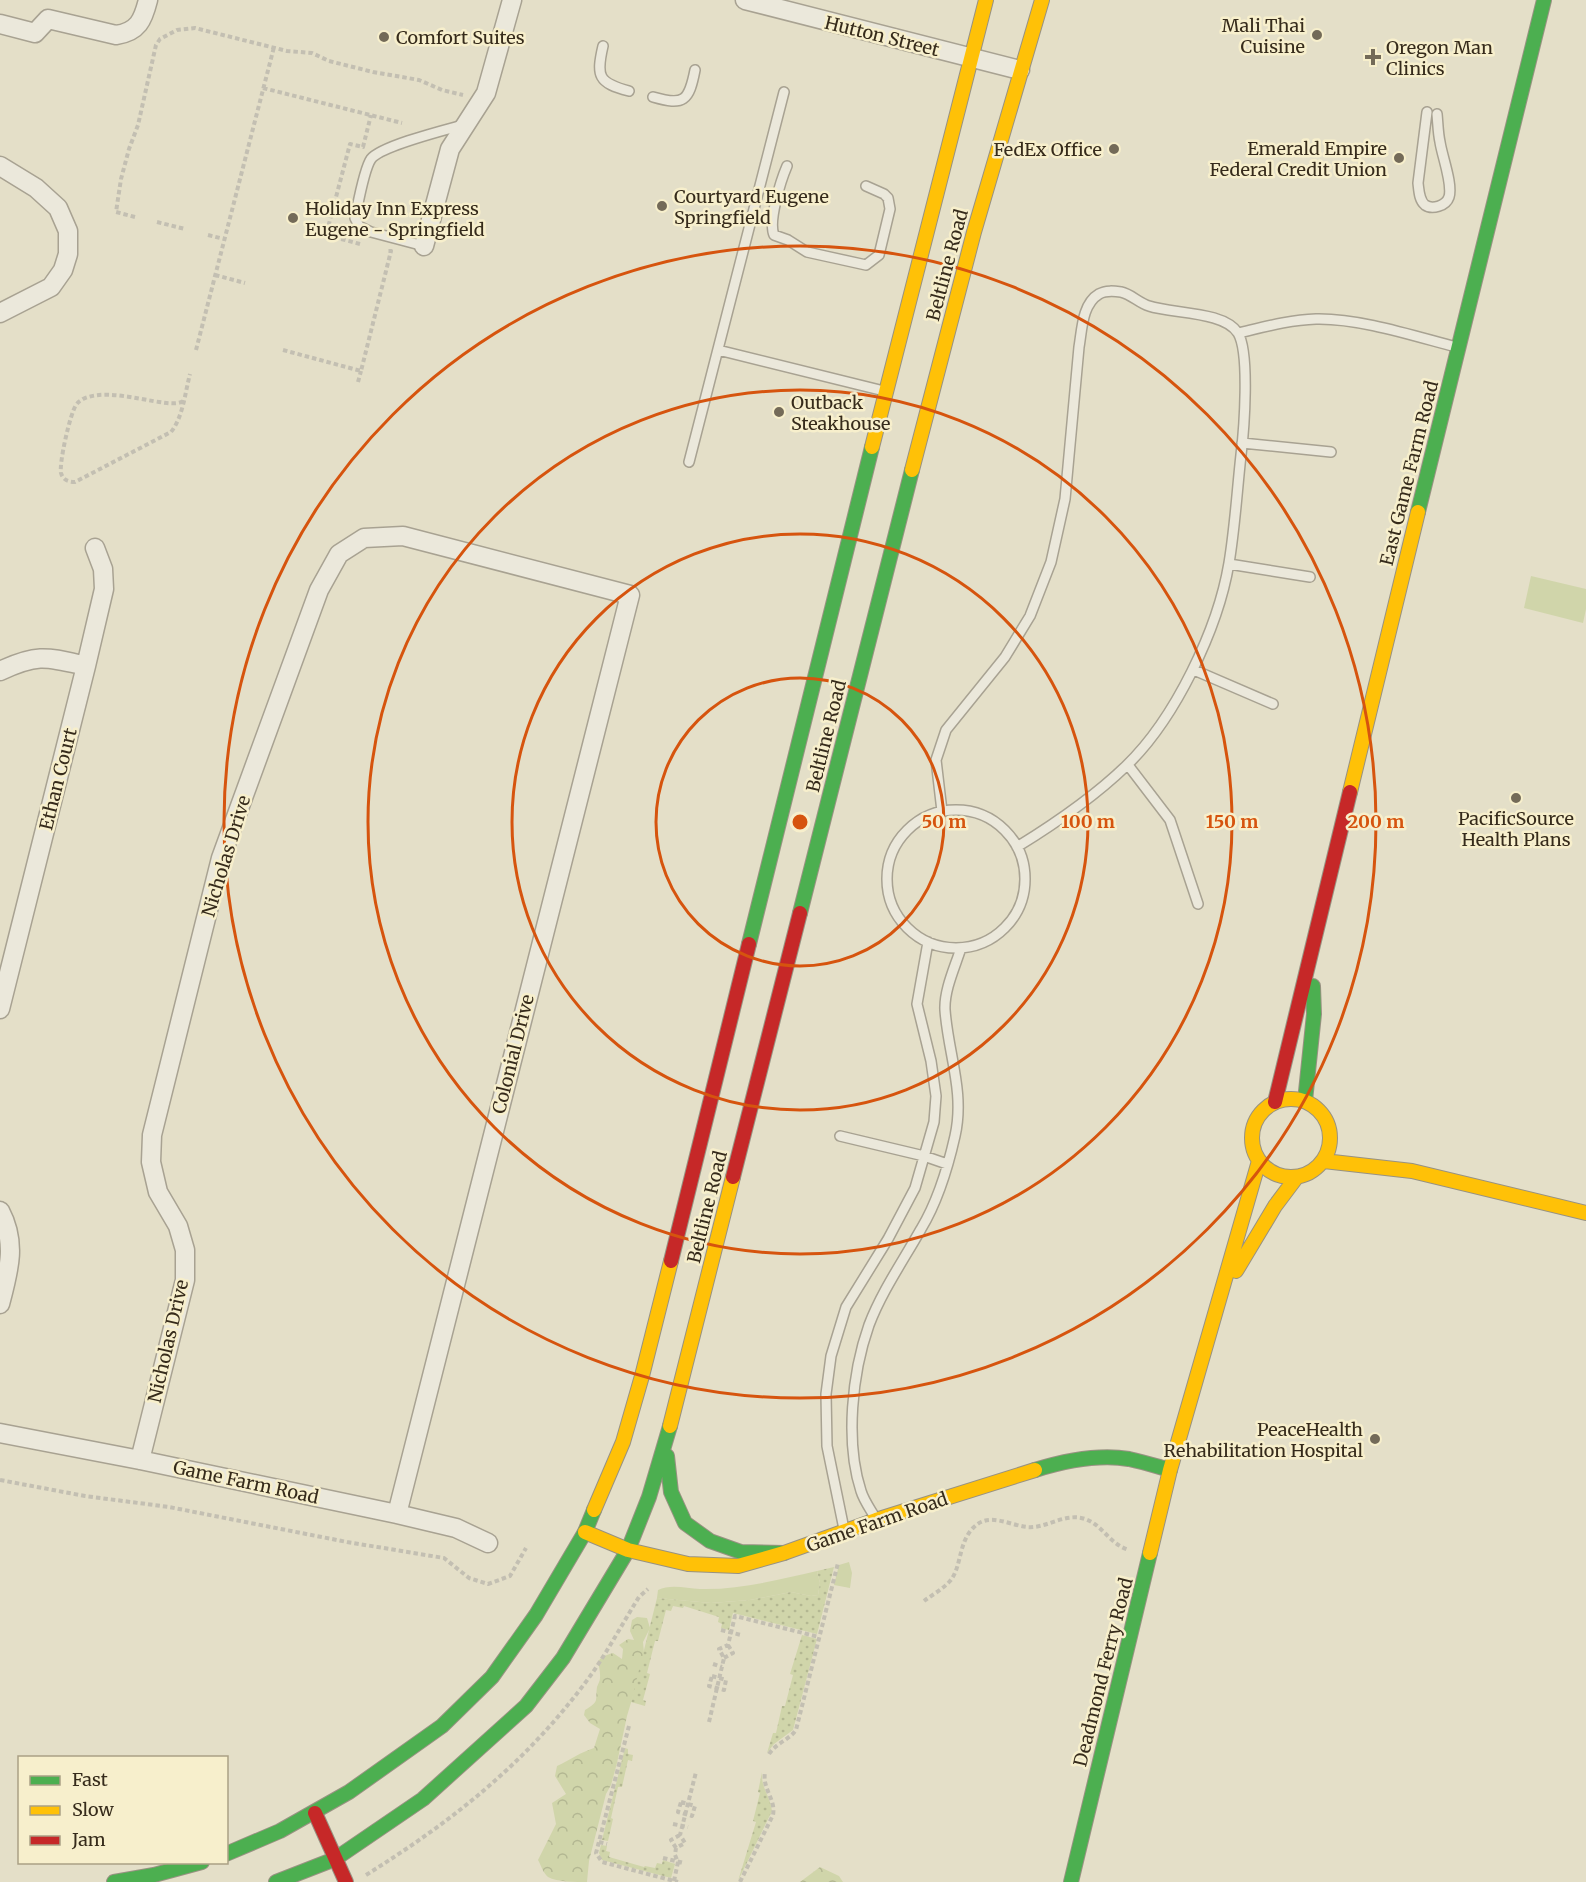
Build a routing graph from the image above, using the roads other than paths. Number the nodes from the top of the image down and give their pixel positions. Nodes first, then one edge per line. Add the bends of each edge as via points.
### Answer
1 (148, 0) edge
2 (512, 0) edge
3 (745, 0) edge
4 (987, 0) edge
5 (1042, 0) edge
6 (1544, 0) edge
7 (0, 24) edge
8 (603, 46) dead end
9 (972, 59) junction
10 (695, 70) dead end
11 (1020, 70) junction
12 (629, 91) dead end
13 (784, 92) dead end
14 (653, 97) dead end
15 (1432, 113) joint
16 (466, 124) junction
17 (0, 166) edge
18 (787, 166) dead end
19 (866, 186) dead end
20 (424, 246) joint
21 (0, 314) edge
22 (1238, 333) junction
23 (1458, 347) junction
24 (718, 350) junction
25 (886, 391) junction
26 (1242, 443) junction
27 (1331, 452) dead end
28 (689, 462) dead end
29 (95, 548) dead end
30 (1229, 564) junction
31 (1310, 577) dead end
32 (630, 595) joint
33 (86, 666) junction
34 (1194, 670) junction
35 (0, 672) edge
36 (1273, 704) dead end
37 (1128, 765) junction
38 (942, 811) junction
39 (1017, 847) junction
40 (1198, 904) dead end
41 (928, 942) junction
42 (961, 948) junction
43 (1311, 955) junction
44 (0, 1009) edge
45 (1305, 1101) junction
46 (1275, 1102) junction
47 (840, 1136) dead end
48 (1361, 1150) dead end
49 (924, 1156) junction
50 (1259, 1161) junction
51 (1324, 1161) junction
52 (947, 1164) junction
53 (1412, 1171) junction
54 (1296, 1178) junction
55 (0, 1211) edge
56 (1586, 1213) edge
57 (0, 1304) edge
58 (1215, 1308) junction
59 (0, 1433) edge
60 (666, 1442) junction
61 (140, 1460) junction
62 (1170, 1470) junction
63 (397, 1514) junction
64 (876, 1520) junction
65 (585, 1532) junction
66 (845, 1532) junction
67 (488, 1543) dead end
68 (628, 1550) junction
69 (784, 1554) junction
70 (315, 1813) junction
71 (228, 1853) edge
72 (335, 1858) junction
73 (198, 1864) edge
74 (114, 1882) edge
75 (276, 1882) edge
76 (346, 1882) edge
77 (1071, 1882) edge

1 - 7 street via 144,15 127,34 116,35 48,18 35,33
2 - 16 street via 486,93
3 - 9 street, Hutton Street
4 - 9 main road, Beltline Road
5 - 11 main road, Beltline Road
6 - 23 main road, East Game Farm Road
8 - 12 lane via 598,66 602,79 611,87
9 - 11 street, Hutton Street
9 - 25 main road, Beltline Road
10 - 14 lane via 692,87 684,98 671,102
11 - 60 main road, Beltline Road via 899,516
13 - 24 lane
15 - 15 lane via 1449,198 1431,207 1419,195 1418,183
16 - 20 street via 450,149
16 - 20 lane via 386,150 371,160 367,169 355,218 359,226
17 - 21 street via 36,188 58,208 68,231 68,254 51,287
18 - 19 lane via 772,224 774,235 807,252 866,266 879,255 890,209 884,194
22 - 23 lane via 1317,319 1364,324
22 - 26 lane via 1245,372
22 - 38 lane via 1224,321 1147,306 1124,292 1108,291 1093,299 1082,323 1065,499 1051,562 1030,616 1005,657 946,730 936,760
23 - 43 main road, East Game Farm Road
24 - 25 lane
24 - 28 lane
25 - 65 main road, Beltline Road via 642,1376 623,1442
26 - 27 lane
26 - 30 lane
29 - 33 street, Ethan Court via 103,569 104,589
30 - 31 lane
30 - 34 lane
32 - 61 street, Nicholas Drive via 403,536 364,538 339,554 319,590 221,858 152,1136 151,1162 158,1192 178,1226 185,1280
32 - 63 street, Colonial Drive
33 - 35 street via 47,657 23,660
33 - 44 street, Ethan Court
34 - 36 lane
34 - 37 lane via 1156,730
37 - 39 lane via 1086,801
37 - 40 lane via 1170,820
38 - 39 lane via 964,810 986,816 1004,829
38 - 41 lane via 905,832 893,850 887,872 888,893 896,914 909,931
39 - 42 lane via 1024,868 1024,891 1016,912 1002,930 983,943
41 - 42 lane
41 - 49 lane via 917,1004 936,1096 934,1122
42 - 52 lane via 945,1008 959,1088 958,1121
43 - 45 main road, East Game Farm Road via 1314,1014
43 - 46 main road, East Game Farm Road
45 - 46 main road
45 - 51 main road via 1324,1115 1336,1140
46 - 50 main road via 1265,1108 1253,1127 1254,1150
47 - 49 lane
48 - 53 main road
49 - 52 lane
49 - 66 lane via 915,1188 846,1307 831,1356 826,1394 827,1446
50 - 54 main road via 1275,1174
50 - 58 main road
51 - 53 main road
51 - 54 main road
52 - 64 lane via 935,1203 894,1273 870,1325 854,1384 856,1470 861,1492
53 - 56 main road
54 - 58 main road via 1275,1206
55 - 57 street via 8,1226 11,1262
58 - 62 main road, Deadmond Ferry Road
59 - 61 street, Game Farm Road
60 - 68 main road, Beltline Road
60 - 69 main road via 671,1492 685,1523 710,1542 741,1552
61 - 63 street, Game Farm Road
62 - 64 main road, Game Farm Road via 1128,1459 1058,1463
62 - 77 main road, Deadmond Ferry Road
63 - 67 street, Game Farm Road via 456,1528
64 - 66 main road, Game Farm Road
65 - 68 main road, Game Farm Road
65 - 70 main road, Beltline Road via 536,1615 492,1677 442,1726
66 - 69 main road, Game Farm Road
68 - 69 main road, Game Farm Road via 688,1564 738,1566
68 - 72 main road, Beltline Road via 563,1658 526,1706 423,1799
70 - 71 main road, Beltline Road
70 - 72 main road
72 - 75 main road, Beltline Road
72 - 76 main road
73 - 74 main road

